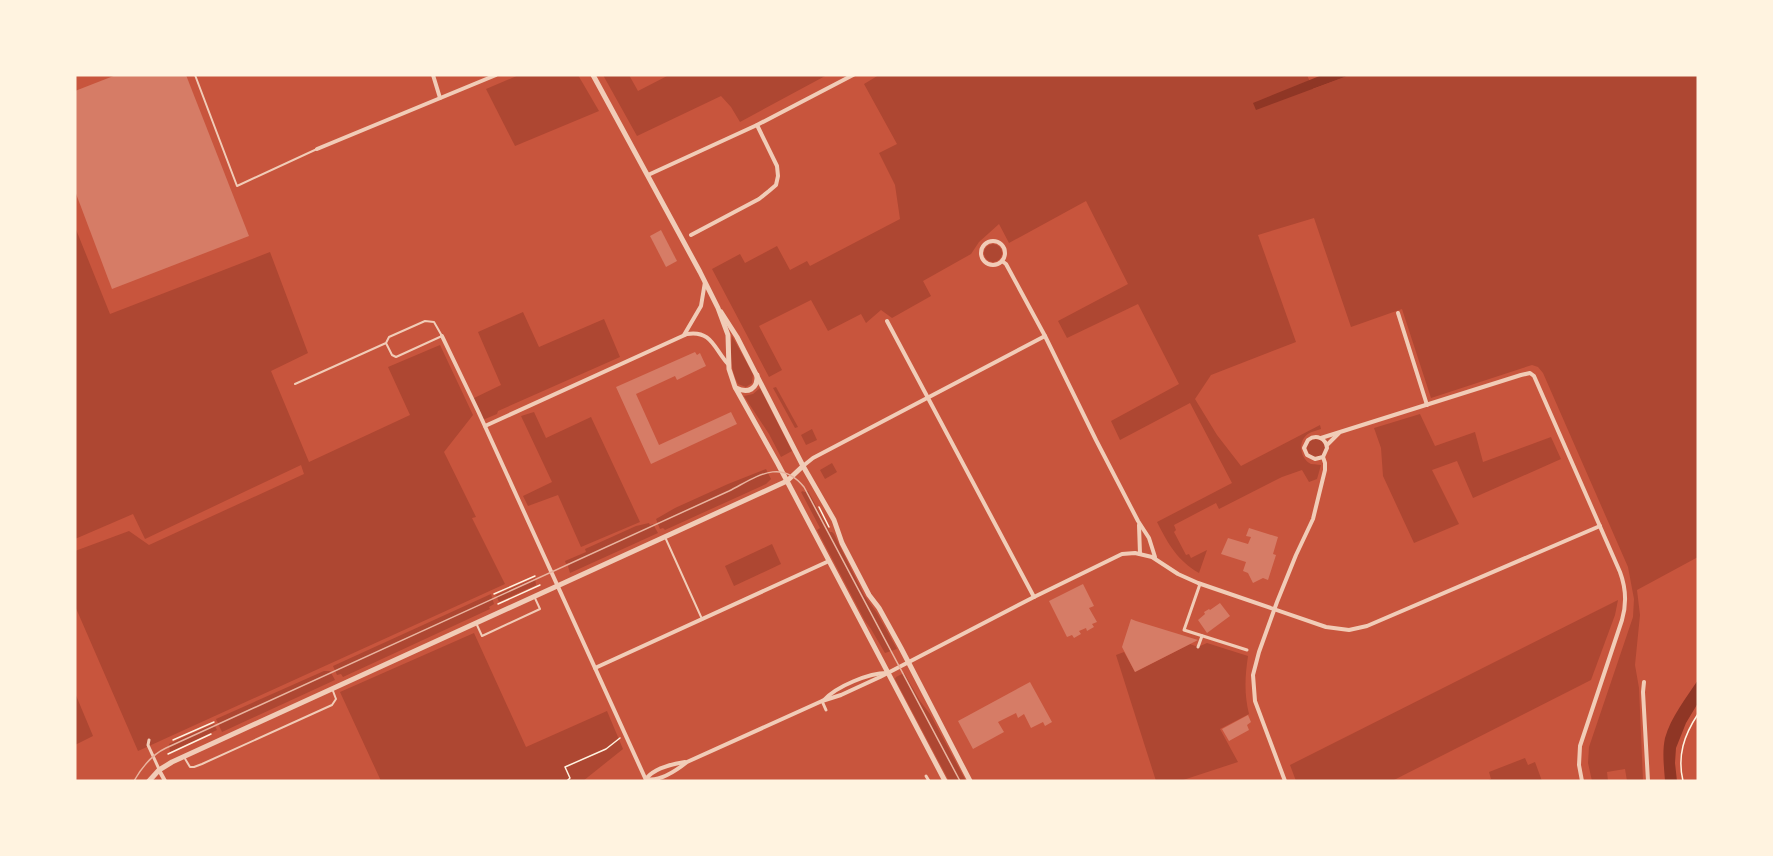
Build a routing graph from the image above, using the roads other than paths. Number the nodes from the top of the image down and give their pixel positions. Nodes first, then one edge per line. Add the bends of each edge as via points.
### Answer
1 (195, 75) edge
2 (434, 75) edge
3 (496, 75) edge
4 (593, 75) edge
5 (845, 75) edge
6 (851, 76) edge
7 (839, 82) junction
8 (440, 98) junction
9 (757, 125) junction
10 (317, 150) joint
11 (648, 175) junction
12 (691, 235) dead end
13 (1002, 261) junction
14 (705, 281) junction
15 (718, 308) junction
16 (1398, 313) dead end
17 (887, 321) dead end
18 (684, 335) junction
19 (442, 336) junction
20 (1045, 336) junction
21 (386, 343) junction
22 (728, 364) junction
23 (755, 372) junction
24 (295, 384) dead end
25 (735, 387) junction
26 (928, 398) junction
27 (1427, 405) junction
28 (485, 426) junction
29 (1340, 433) junction
30 (1321, 438) junction
31 (1327, 445) junction
32 (1323, 457) junction
33 (804, 466) junction
34 (787, 481) junction
35 (1138, 521) junction
36 (1600, 526) junction
37 (665, 537) junction
38 (1140, 554) junction
39 (1155, 558) junction
40 (829, 561) junction
41 (1198, 583) junction
42 (557, 586) junction
43 (534, 596) junction
44 (1034, 597) junction
45 (1275, 609) junction
46 (702, 619) junction
47 (476, 623) junction
48 (1202, 636) junction
49 (1198, 647) dead end
50 (1247, 650) dead end
51 (908, 662) junction
52 (595, 668) junction
53 (888, 673) junction
54 (1644, 682) dead end
55 (332, 688) junction
56 (822, 701) junction
57 (826, 710) dead end
58 (148, 740) dead end
59 (184, 757) junction
60 (687, 762) junction
61 (159, 770) junction
62 (646, 780) edge
63 (149, 781) edge
64 (165, 781) edge
65 (945, 781) edge
66 (970, 781) edge
67 (1285, 781) edge
68 (1582, 781) edge
69 (1648, 781) edge

1 - 10 lane via 237,186
2 - 8 street
3 - 8 street
4 - 11 street
5 - 7 street
6 - 7 street
7 - 9 street
8 - 10 street
9 - 11 street
9 - 12 street via 777,166 776,185 759,199
11 - 14 street
13 - 13 street via 1005,253 1001,244 993,241 984,245 984,261 993,265
13 - 20 street
14 - 15 street
14 - 18 street via 700,309
15 - 22 street via 728,335
15 - 23 street
16 - 27 street
17 - 26 street
18 - 22 street via 709,338
18 - 28 street
19 - 21 lane via 396,357
19 - 21 lane via 434,322 428,320 389,337
19 - 28 street
20 - 26 street
20 - 35 street
21 - 24 lane
22 - 25 street
23 - 25 street via 757,382 752,389
23 - 33 street
25 - 34 street
26 - 33 street
26 - 44 street
27 - 29 street
27 - 36 street via 1531,374
28 - 42 street
29 - 30 street
29 - 31 street
30 - 31 street
30 - 32 street via 1310,438 1304,448 1312,459
31 - 32 street
32 - 45 street via 1325,466 1313,519
33 - 34 street
33 - 51 street
34 - 37 street
34 - 40 street
35 - 38 street
35 - 39 street
36 - 45 street via 1359,628 1334,629
36 - 68 street via 1622,579 1625,602 1581,742
37 - 42 street
37 - 46 lane
38 - 39 street
38 - 44 street via 1114,557
39 - 41 street
40 - 46 street
40 - 53 street
41 - 45 street
41 - 48 street via 1184,630
42 - 43 street
42 - 52 street
43 - 47 street
43 - 47 lane via 540,609 482,636
44 - 51 street
45 - 67 street via 1257,659 1253,686
46 - 52 street
47 - 55 street
48 - 49 street
48 - 50 street
51 - 53 street
51 - 66 street
52 - 62 street
53 - 56 street via 876,673 838,689
53 - 65 street
54 - 69 street
55 - 59 street
55 - 59 lane via 336,699 332,705 196,767 189,766
56 - 57 street
56 - 60 street
58 - 61 street
59 - 61 street
60 - 62 street via 658,779
60 - 62 street via 661,768
61 - 63 street
61 - 64 street

